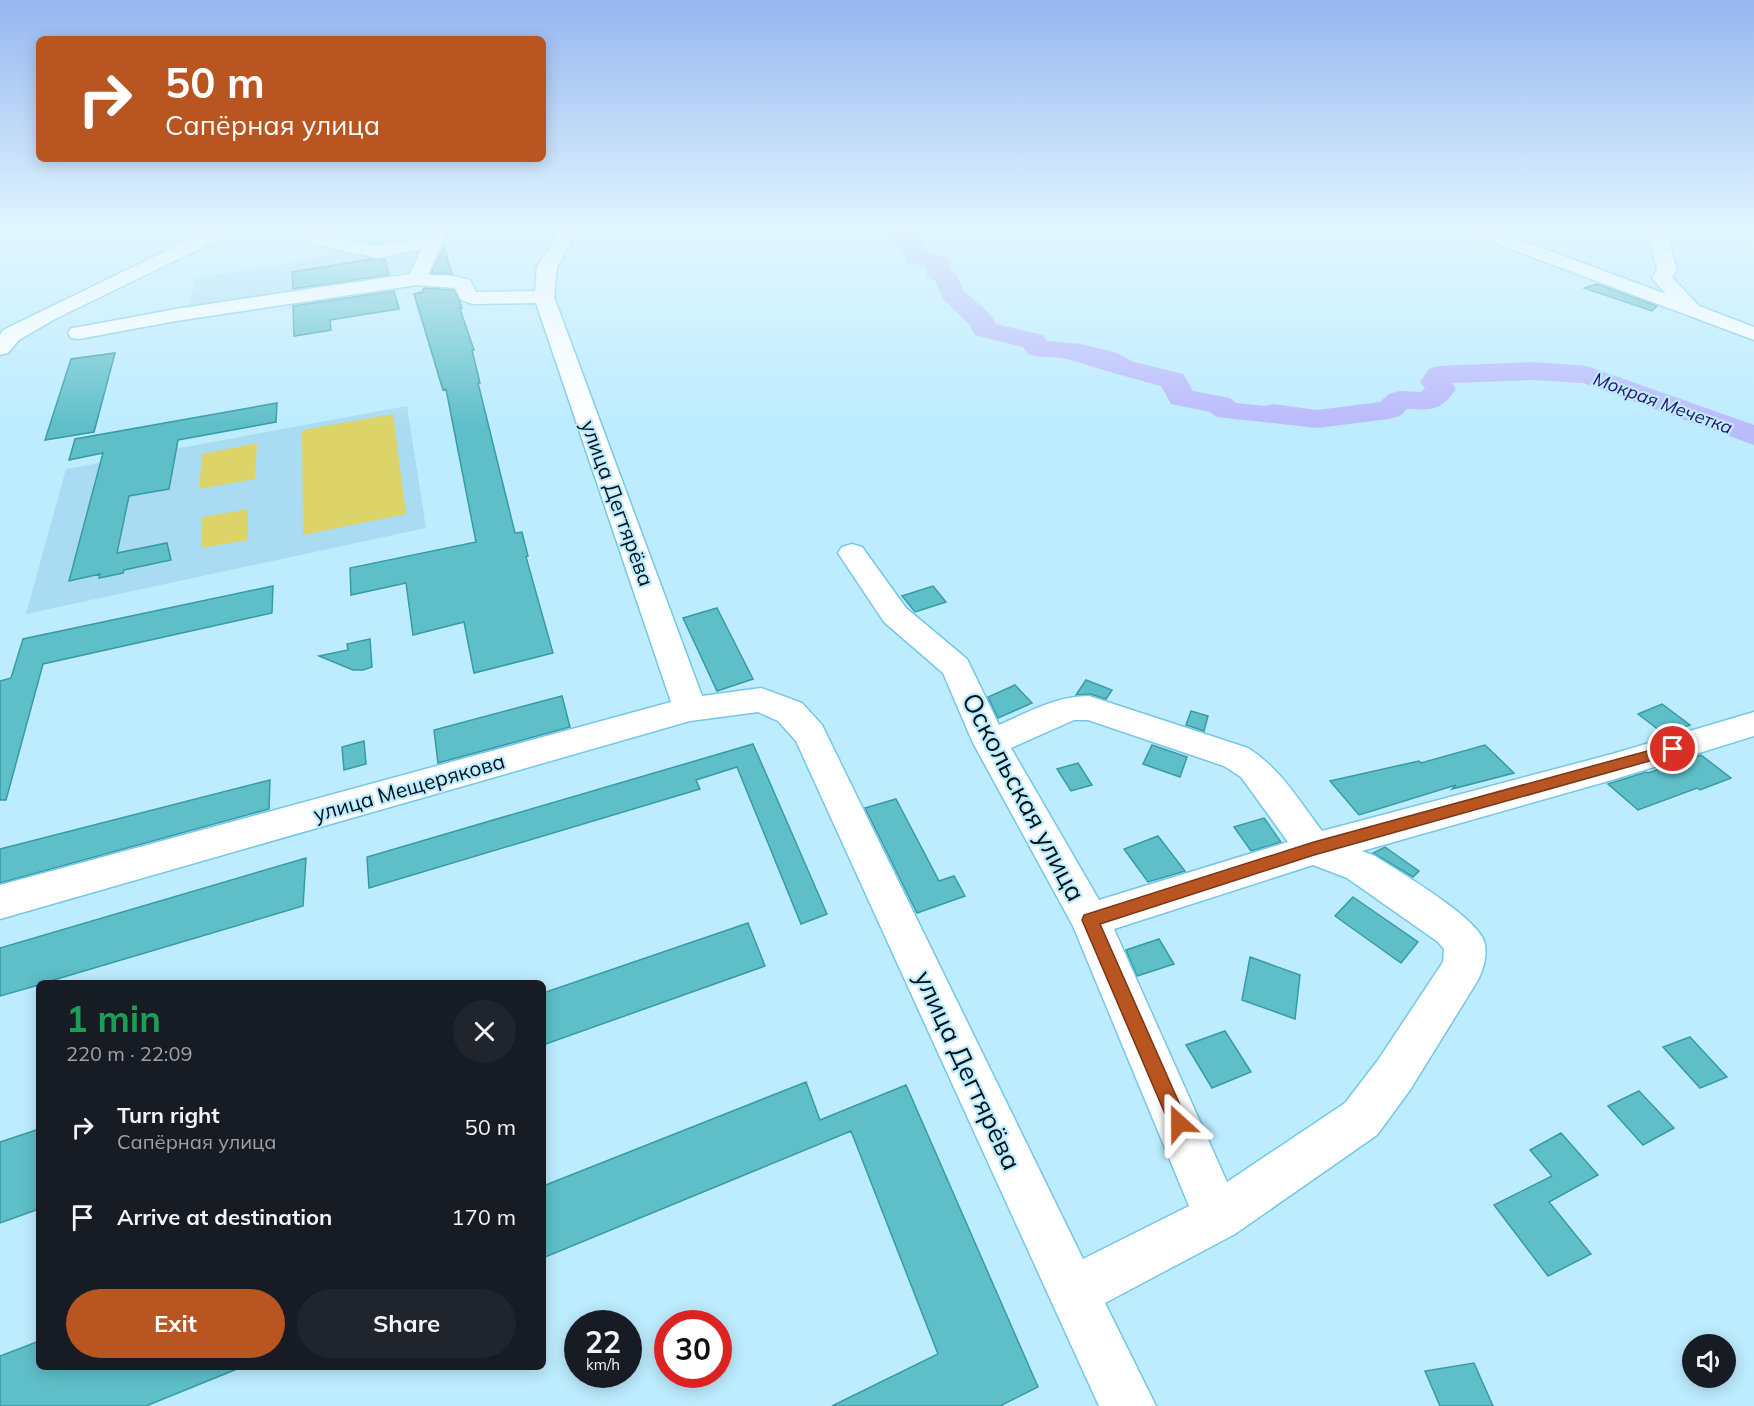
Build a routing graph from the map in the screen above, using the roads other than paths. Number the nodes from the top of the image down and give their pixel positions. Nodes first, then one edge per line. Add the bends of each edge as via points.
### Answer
1 (90, 295) edge
2 (312, 295) edge
3 (467, 295) edge
4 (1644, 295) edge
5 (1678, 295) edge
6 (544, 297) joint
7 (1697, 315) junction
8 (79, 333) dead end
9 (1754, 334) edge
10 (0, 348) edge
11 (852, 553) dead end
12 (690, 709) junction
13 (1754, 724) edge
14 (810, 734) joint
15 (990, 743) junction
16 (1314, 849) junction
17 (0, 902) edge
18 (1090, 920) junction
19 (1218, 1217) junction
20 (1073, 1292) junction
21 (1128, 1406) edge

1 - 10 street via 11,335
2 - 8 street
3 - 6 street via 473,298
4 - 7 street
5 - 7 street
6 - 12 street, улица Дегтярёва
7 - 9 street
11 - 15 street, Оскольская улица via 896,615 956,667
12 - 14 street, улица Мещерякова via 761,700 790,712
12 - 17 street, улица Мещерякова
13 - 16 street
14 - 20 street, улица Дегтярёва
15 - 16 street via 1070,708 1089,708 1236,757 1266,783
15 - 18 street, Оскольская улица
16 - 18 street
16 - 19 street via 1361,867 1452,930 1465,944 1463,967 1361,1119
18 - 19 street, Оскольская улица
19 - 20 street
20 - 21 street, улица Дегтярёва

